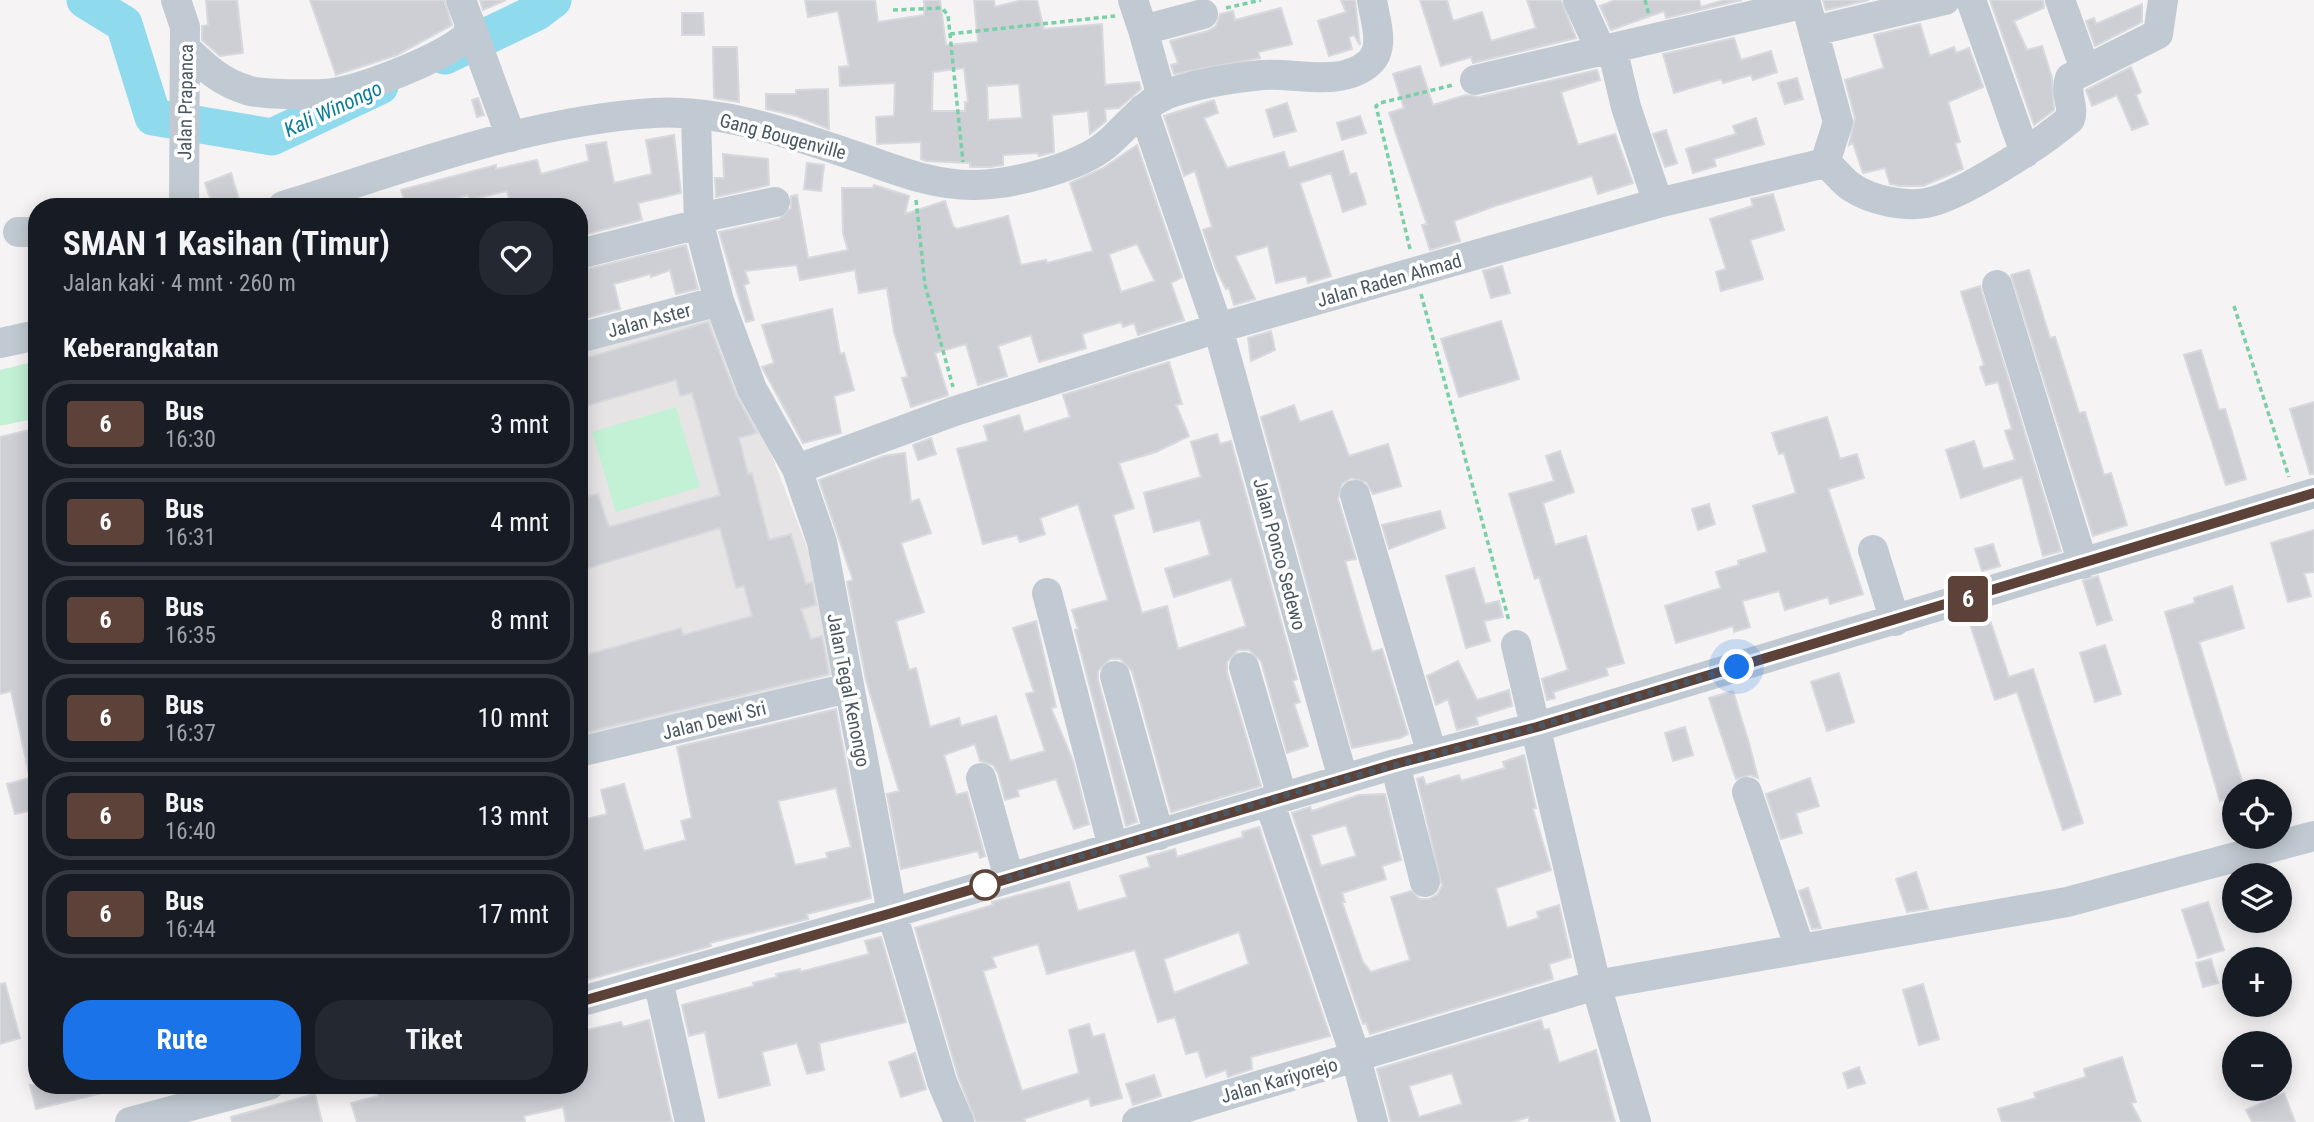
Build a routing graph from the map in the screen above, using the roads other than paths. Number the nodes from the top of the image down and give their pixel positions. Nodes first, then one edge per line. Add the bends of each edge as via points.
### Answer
1 (176, 0) edge
2 (1372, 0) edge
3 (1578, 0) edge
4 (1945, 0) edge
5 (1971, 0) edge
6 (2060, 0) edge
7 (2163, 0) edge
8 (1809, 11) edge
9 (1203, 14) road end
10 (1138, 15) edge
11 (468, 18) edge
12 (1606, 50) junction
13 (186, 63) junction
14 (2085, 69) junction
15 (1475, 80) road end
16 (1150, 114) junction
17 (696, 125) junction
18 (511, 137) junction
19 (2025, 153) junction
20 (1825, 163) junction
21 (184, 198) edge
22 (309, 198) edge
23 (775, 202) dead end
24 (1658, 203) junction
25 (699, 221) junction
26 (588, 252) edge
27 (1997, 285) dead end
28 (719, 301) junction
29 (1217, 328) junction
30 (588, 336) edge
31 (28, 337) edge
32 (0, 343) edge
33 (797, 468) junction
34 (1355, 495) dead end
35 (2305, 496) edge
36 (1873, 550) dead end
37 (2083, 564) junction
38 (1047, 593) dead end
39 (1895, 621) junction
40 (1516, 645) road end
41 (1244, 667) dead end
42 (1115, 676) dead end
43 (848, 688) junction
44 (1537, 727) junction
45 (588, 750) edge
46 (1432, 754) junction
47 (1395, 764) junction
48 (981, 778) dead end
49 (1343, 779) junction
50 (1747, 792) dead end
51 (1276, 798) junction
52 (1159, 835) junction
53 (2314, 836) edge
54 (1113, 847) junction
55 (1009, 878) junction
56 (1425, 882) dead end
57 (892, 913) junction
58 (1801, 949) junction
59 (658, 980) junction
60 (1596, 985) junction
61 (588, 999) edge
62 (1356, 1058) junction
63 (235, 1094) edge
64 (130, 1122) edge
65 (690, 1122) edge
66 (959, 1122) edge
67 (1137, 1122) edge
68 (1373, 1122) edge
69 (1636, 1122) edge

1 - 13 street, Jalan Prapanca via 185,27
2 - 16 street via 1379,43 1363,67 1326,77 1229,79
3 - 12 street
4 - 8 street
5 - 19 street
6 - 14 street
7 - 14 street via 2158,34
8 - 12 street
8 - 20 street via 1838,122
9 - 10 street
10 - 16 street, Jalan Ponco Sedewo
11 - 13 street via 467,36 448,50 386,78 333,93 249,91
11 - 18 street
12 - 15 street
12 - 24 street
13 - 21 street, Jalan Prapanca
14 - 19 street via 2070,78 2066,90 2071,117
16 - 17 street, Gang Bougenville via 1087,158 1006,182 965,184 928,180 732,120
16 - 29 street, Jalan Ponco Sedewo
17 - 18 street, Gang Bougenville via 655,113
17 - 25 street, Jalan Tegal Kenongo
18 - 22 street, Gang Bougenville
19 - 20 street via 1968,185 1920,204 1884,200 1857,190
20 - 24 street, Jalan Raden Ahmad
23 - 25 street
24 - 29 street, Jalan Raden Ahmad
25 - 26 street
25 - 28 street, Jalan Tegal Kenongo
27 - 37 street
28 - 30 street, Jalan Aster
28 - 33 street, Jalan Tegal Kenongo via 752,389
29 - 33 street, Jalan Raden Ahmad
29 - 49 street, Jalan Ponco Sedewo
31 - 32 street
33 - 43 street, Jalan Tegal Kenongo via 822,542
34 - 46 street
35 - 37 street
36 - 39 street
37 - 39 street
38 - 54 street
39 - 44 street
40 - 44 street
41 - 51 street
42 - 52 street
43 - 45 street, Jalan Dewi Sri
43 - 57 street, Jalan Tegal Kenongo
44 - 46 street
44 - 60 street
46 - 47 street
47 - 49 street
47 - 56 street
48 - 55 street
49 - 51 street
50 - 58 street
51 - 52 street
51 - 62 street
52 - 54 street
53 - 58 street via 2067,902
54 - 55 street
55 - 57 street
57 - 59 street
57 - 66 street
58 - 60 street
59 - 61 street
59 - 65 street
60 - 62 street
60 - 69 street
62 - 67 street, Jalan Kariyorejo
62 - 68 street, Jalan Kariyorejo
63 - 64 street

